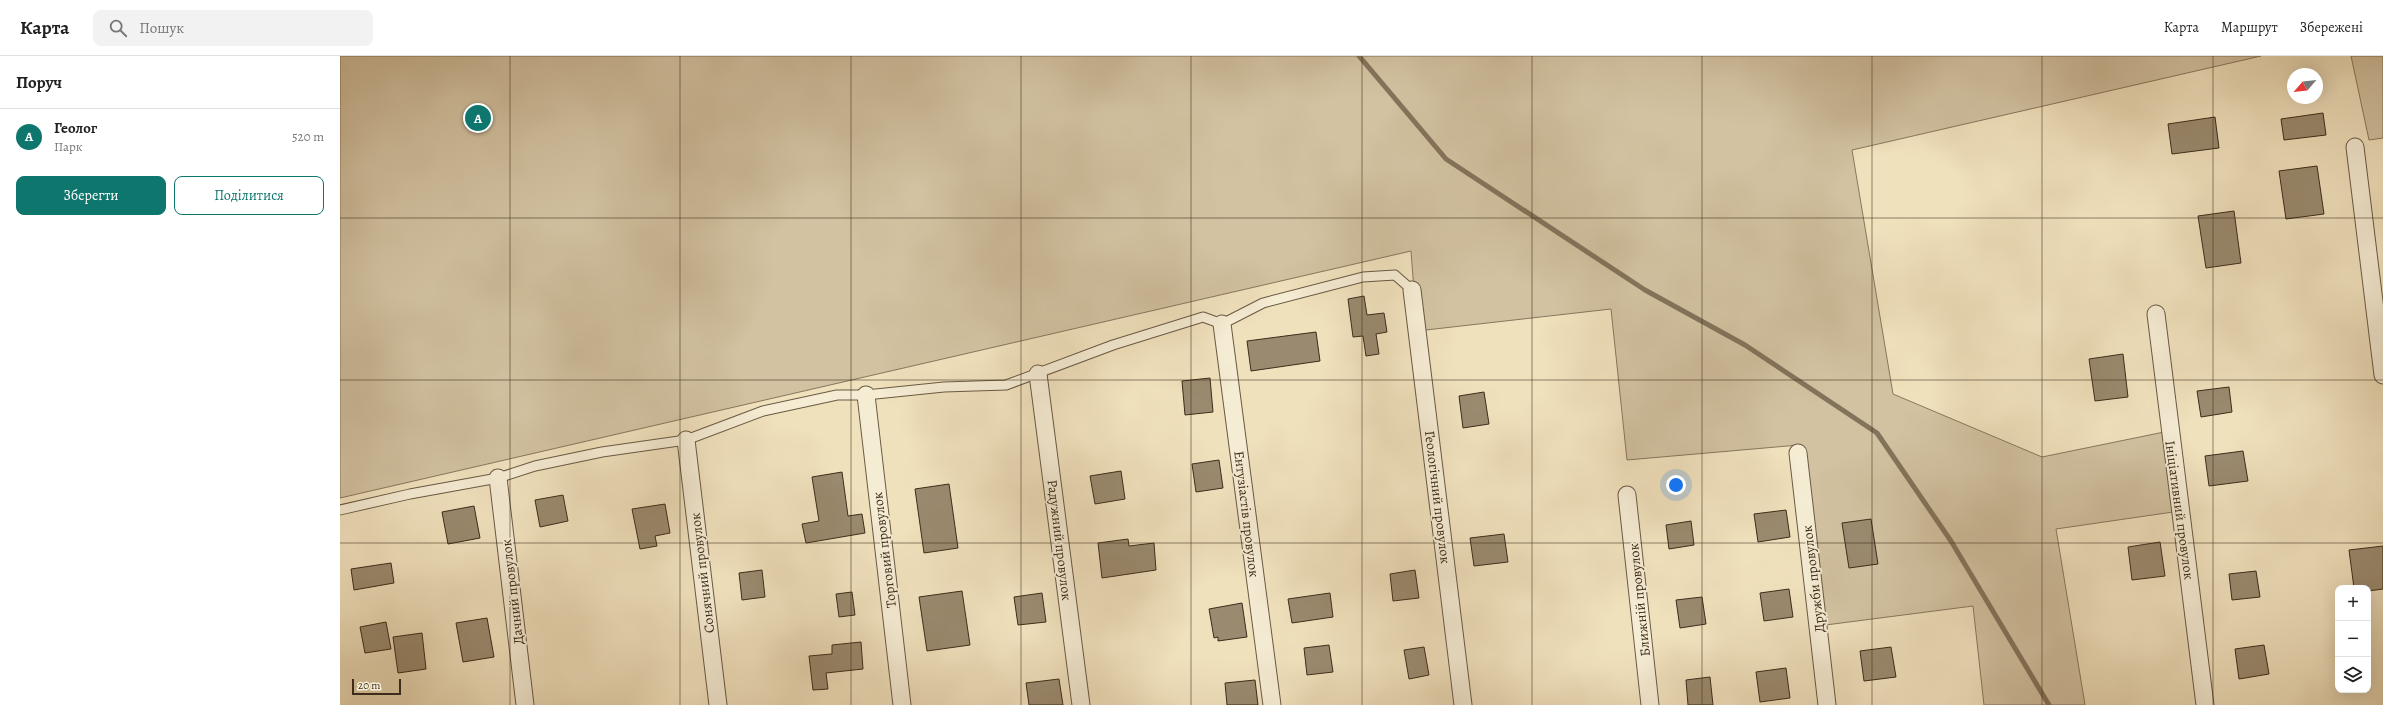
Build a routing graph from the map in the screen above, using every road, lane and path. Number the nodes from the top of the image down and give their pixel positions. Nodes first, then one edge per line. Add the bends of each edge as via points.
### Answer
1 (2355, 147) dead end
2 (1412, 290) joint
3 (2156, 314) dead end
4 (1222, 324) junction
5 (1038, 374) junction
6 (2383, 375) edge
7 (866, 395) junction
8 (686, 440) junction
9 (1798, 453) dead end
10 (498, 478) junction
11 (1627, 495) dead end
12 (340, 510) edge
13 (525, 705) edge
14 (718, 705) edge
15 (902, 705) edge
16 (1082, 705) edge
17 (1272, 705) edge
18 (1463, 705) edge
19 (1650, 705) edge
20 (1827, 705) edge
21 (2205, 705) edge

1 - 6 street
2 - 4 lane via 1395,275 1363,277 1263,303
2 - 18 street, Геологічний провулок
3 - 21 street, Ініціативний провулок
4 - 5 lane via 1203,317 1113,345
4 - 17 street, Ентузіастів провулок
5 - 7 lane via 1006,385 944,387
5 - 16 street, Радужний провулок
7 - 8 lane via 837,395 763,411
7 - 15 street, Торговий провулок
8 - 10 lane via 602,452 535,466
8 - 14 street, Сонячний провулок
9 - 20 street, Дружби провулок
10 - 12 lane
10 - 13 street, Дачний провулок
11 - 19 street, Ближній провулок

